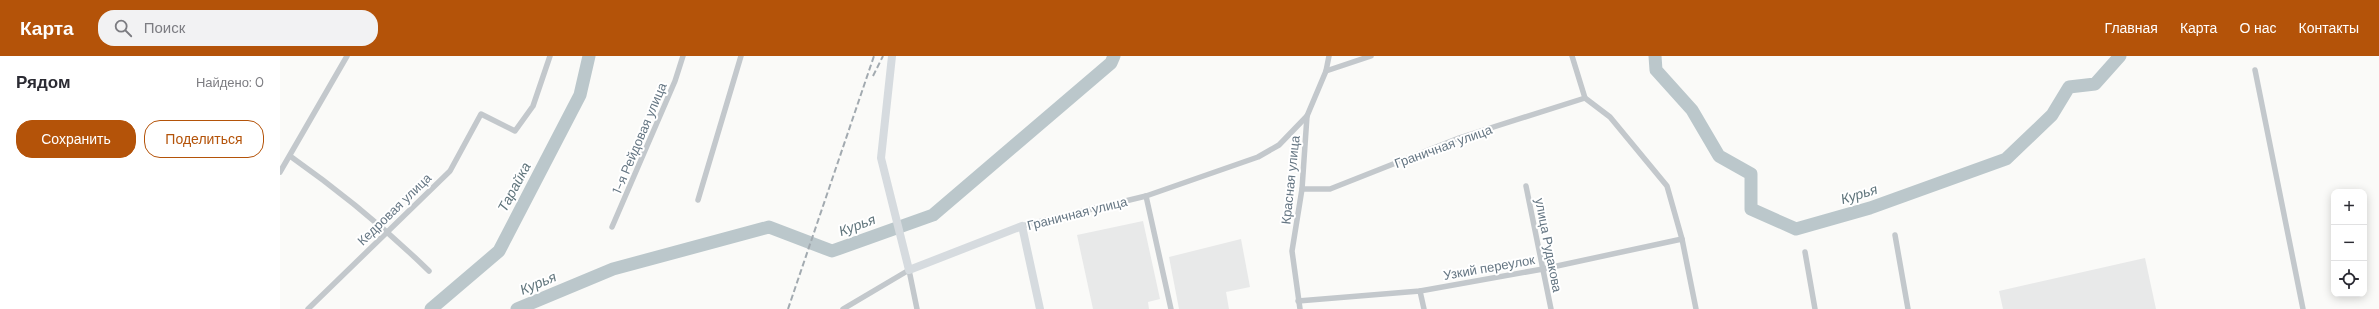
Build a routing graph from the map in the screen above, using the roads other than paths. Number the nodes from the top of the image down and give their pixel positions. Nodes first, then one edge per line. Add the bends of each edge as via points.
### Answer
1 (347, 56) edge
2 (550, 56) edge
3 (683, 56) edge
4 (741, 56) edge
5 (892, 56) edge
6 (1329, 56) edge
7 (1371, 56) edge
8 (1572, 56) edge
9 (2255, 70) dead end
10 (1326, 71) junction
11 (1585, 98) junction
12 (1307, 116) junction
13 (290, 156) junction
14 (280, 172) edge
15 (1526, 186) dead end
16 (1302, 189) junction
17 (1146, 196) junction
18 (698, 200) dead end
19 (1022, 226) junction
20 (612, 227) dead end
21 (388, 230) junction
22 (1895, 235) dead end
23 (1682, 239) junction
24 (1805, 252) dead end
25 (1543, 269) junction
26 (909, 270) junction
27 (428, 271) dead end
28 (1420, 291) junction
29 (1298, 301) junction
30 (308, 309) edge
31 (843, 309) edge
32 (917, 309) edge
33 (1040, 309) edge
34 (1171, 309) edge
35 (1300, 309) edge
36 (1424, 309) edge
37 (1551, 309) edge
38 (1696, 309) edge
39 (1815, 309) edge
40 (1908, 309) edge
41 (2303, 309) edge

1 - 13 street
2 - 21 street, Кедровая улица via 533,106 515,131 481,114 450,171
3 - 20 street, 1-я Рейдовая улица via 675,81
4 - 18 street
5 - 26 street via 881,158
6 - 10 street, Красная улица
7 - 10 street
8 - 11 street
9 - 41 street
10 - 12 street, Красная улица
11 - 16 street, Граничная улица via 1459,138 1330,189
11 - 23 street via 1610,117 1667,186
12 - 16 street, Красная улица
12 - 17 street, Граничная улица via 1269,152
13 - 14 street
13 - 21 street via 345,195
15 - 25 street, улица Рудакова
16 - 29 street, Красная улица via 1292,250
17 - 19 street, Граничная улица
17 - 34 street
19 - 26 street, Граничная улица
19 - 33 street
21 - 27 street
21 - 30 street, Кедровая улица
22 - 40 street
23 - 25 street, Узкий переулок
23 - 38 street
24 - 39 street
25 - 28 street, Узкий переулок
25 - 37 street, улица Рудакова
26 - 31 street, Граничная улица
26 - 32 street
28 - 29 street, Узкий переулок
28 - 36 street
29 - 35 street, Красная улица

